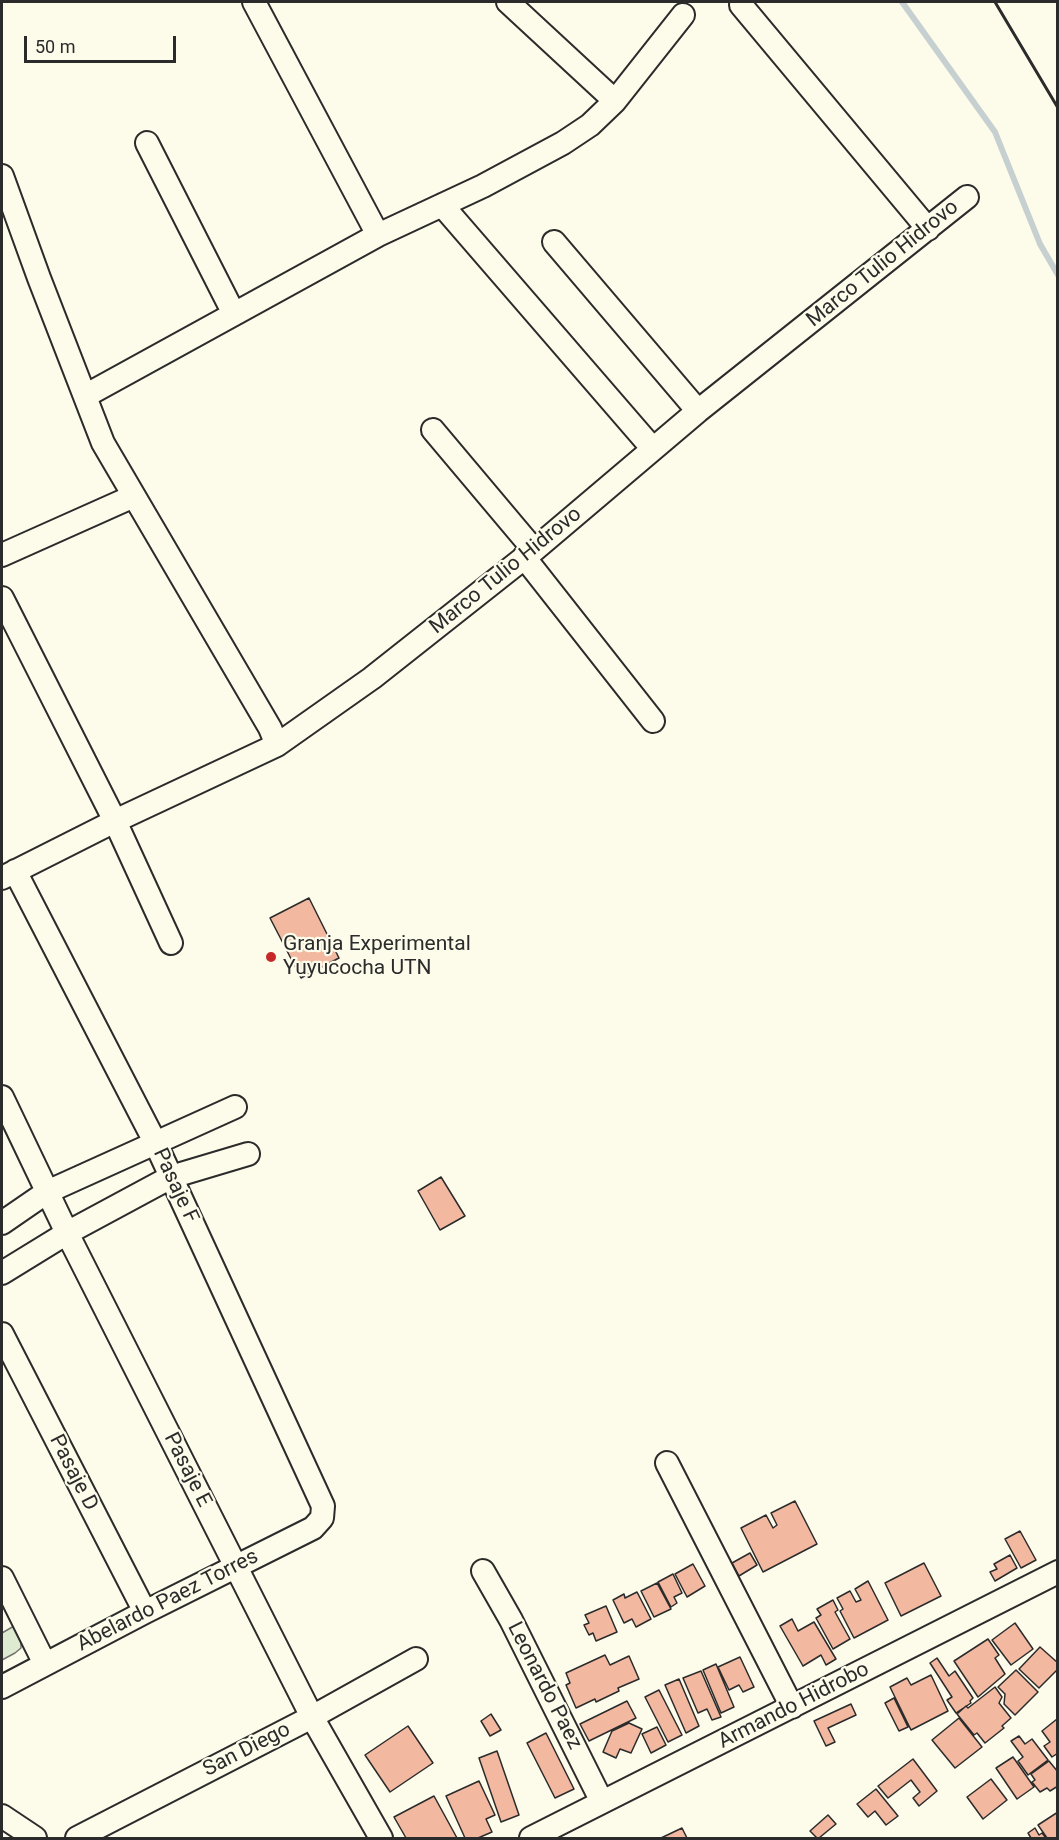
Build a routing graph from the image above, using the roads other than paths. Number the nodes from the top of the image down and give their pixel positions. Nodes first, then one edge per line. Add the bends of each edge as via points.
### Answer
1 (254, 2) edge
2 (508, 2) edge
3 (741, 5) dead end
4 (683, 15) dead end
5 (615, 101) junction
6 (147, 143) dead end
7 (2, 176) edge
8 (967, 197) dead end
9 (442, 205) junction
10 (928, 229) junction
11 (378, 235) junction
12 (554, 242) dead end
13 (234, 314) junction
14 (85, 396) junction
15 (698, 411) junction
16 (433, 430) dead end
17 (653, 448) junction
18 (134, 496) junction
19 (529, 554) junction
20 (2, 555) edge
21 (2, 598) edge
22 (653, 720) dead end
23 (277, 745) junction
24 (115, 821) junction
25 (8, 875) edge
26 (171, 943) dead end
27 (2, 1097) edge
28 (236, 1107) dead end
29 (155, 1142) junction
30 (248, 1154) dead end
31 (171, 1177) junction
32 (47, 1192) junction
33 (2, 1223) edge
34 (67, 1233) junction
35 (2, 1273) edge
36 (2, 1334) edge
37 (668, 1463) dead end
38 (323, 1506) joint
39 (237, 1566) junction
40 (483, 1571) dead end
41 (1058, 1572) edge
42 (2, 1578) edge
43 (145, 1612) junction
44 (416, 1659) dead end
45 (45, 1664) junction
46 (2, 1687) edge
47 (792, 1707) junction
48 (312, 1717) junction
49 (602, 1802) junction
50 (2, 1816) edge
51 (35, 1839) edge
52 (77, 1839) edge
53 (381, 1839) edge
54 (531, 1839) edge

1 - 11 street
2 - 5 street
3 - 10 street
4 - 5 street
5 - 9 street via 563,143
6 - 13 street
7 - 14 street
8 - 10 street, Marco Tulio Hidrovo
9 - 11 street
9 - 17 street
10 - 15 street, Marco Tulio Hidrovo
11 - 13 street
12 - 15 street
13 - 14 street
14 - 18 street via 104,443
15 - 17 street, Marco Tulio Hidrovo
16 - 19 street
17 - 19 street, Marco Tulio Hidrovo
18 - 20 street
18 - 23 street
19 - 22 street
19 - 23 street, Marco Tulio Hidrovo via 372,678
21 - 24 street
23 - 24 street, Marco Tulio Hidrovo
24 - 25 street, Marco Tulio Hidrovo
24 - 26 street
25 - 29 street, Pasaje F
27 - 32 street, Pasaje E
28 - 29 street
29 - 31 street, Pasaje F
29 - 32 street
30 - 31 street
31 - 34 street
31 - 38 street, Pasaje F
32 - 33 street
32 - 34 street, Pasaje E
34 - 35 street
34 - 39 street, Pasaje E
36 - 43 street, Pasaje D
37 - 47 street
38 - 39 street, Abelardo Paez Torres via 322,1518 314,1528
39 - 43 street, Abelardo Paez Torres
39 - 48 street, Pasaje E
40 - 49 street, Leonardo Paez
41 - 47 street, Armando Hidrobo
42 - 45 street
43 - 45 street, Abelardo Paez Torres
44 - 48 street, San Diego
45 - 46 street, Abelardo Paez Torres
47 - 49 street, Armando Hidrobo
48 - 52 street, San Diego
48 - 53 street, Pasaje E
49 - 54 street, Armando Hidrobo
50 - 51 street

